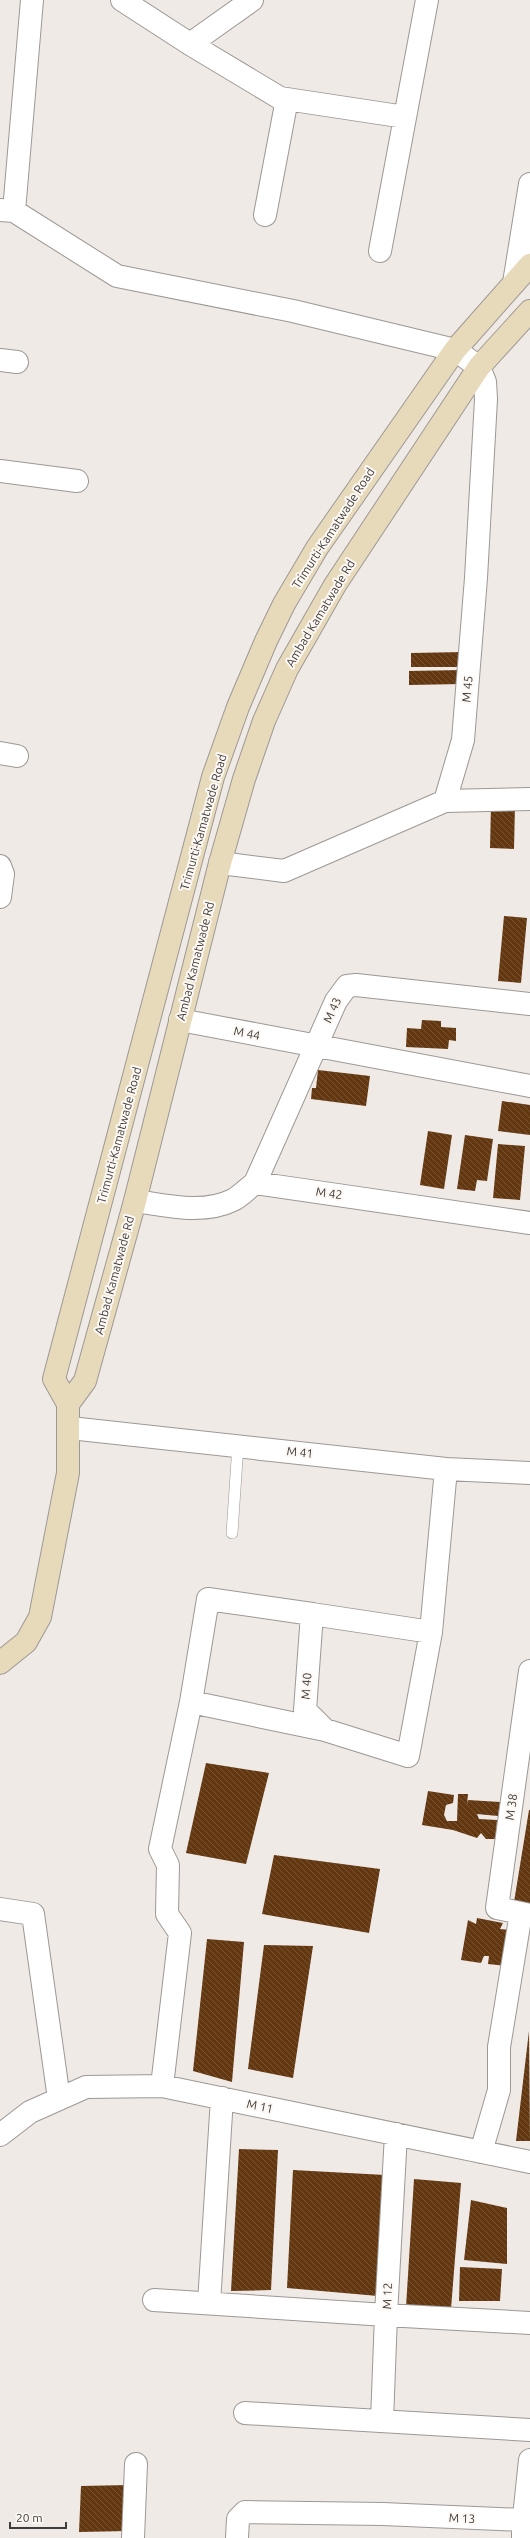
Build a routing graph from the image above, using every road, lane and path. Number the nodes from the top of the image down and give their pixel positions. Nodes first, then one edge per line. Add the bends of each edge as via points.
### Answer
1 (32, 0) edge
2 (122, 0) edge
3 (252, 0) edge
4 (427, 0) edge
5 (190, 44) junction
6 (287, 99) junction
7 (405, 117) junction
8 (530, 184) edge
9 (7, 210) edge
10 (265, 215) dead end
11 (380, 251) dead end
12 (530, 265) edge
13 (514, 283) junction
14 (530, 311) edge
15 (455, 350) junction
16 (479, 367) junction
17 (0, 471) edge
18 (77, 481) dead end
19 (530, 799) edge
20 (445, 801) junction
21 (220, 862) junction
22 (0, 866) edge
23 (0, 896) edge
24 (530, 1004) edge
25 (180, 1020) junction
26 (315, 1046) junction
27 (530, 1086) edge
28 (255, 1183) junction
29 (135, 1201) junction
30 (530, 1223) edge
31 (68, 1404) junction
32 (70, 1428) junction
33 (238, 1445) junction
34 (446, 1469) junction
35 (530, 1474) edge
36 (232, 1533) dead end
37 (312, 1614) junction
38 (431, 1632) junction
39 (0, 1663) edge
40 (530, 1671) edge
41 (191, 1702) junction
42 (325, 1730) junction
43 (524, 1754) edge
44 (0, 1909) edge
45 (525, 1914) edge
46 (162, 2086) junction
47 (222, 2098) junction
48 (59, 2099) junction
49 (0, 2134) edge
50 (396, 2134) junction
51 (481, 2152) junction
52 (530, 2162) edge
53 (154, 2300) dead end
54 (209, 2303) junction
55 (386, 2315) junction
56 (530, 2323) edge
57 (245, 2413) dead end
58 (382, 2421) junction
59 (530, 2430) edge
60 (530, 2460) edge
61 (136, 2464) dead end
62 (523, 2532) edge
63 (133, 2538) edge
64 (236, 2538) edge

1 - 9 street
2 - 5 street
3 - 5 street
4 - 7 street
5 - 6 street via 280,98
6 - 7 street
6 - 10 street
7 - 11 street
8 - 13 street
9 - 15 street via 117,276 293,311
12 - 13 street, Trimurti-Kamatwade Road
13 - 15 street, Trimurti-Kamatwade Road
14 - 16 street, Ambad Kamatwade Rd
15 - 16 street
15 - 31 street, Trimurti-Kamatwade Road via 318,548 284,604 238,707 213,778 54,1379
16 - 20 street, M 45 via 485,382 486,399 475,593 462,740
16 - 21 street, Ambad Kamatwade Rd via 335,585 287,669 264,721 246,772
17 - 18 street
19 - 20 street
20 - 21 street via 284,871
21 - 25 street, Ambad Kamatwade Rd
22 - 23 street via 3,874
24 - 26 street, M 43 via 347,986 340,992
25 - 26 street, M 44
25 - 29 street, Ambad Kamatwade Rd
26 - 27 street, M 44
26 - 28 street, M 43
28 - 29 street via 233,1200 211,1206 180,1208
28 - 30 street, M 42
29 - 31 street, Ambad Kamatwade Rd via 85,1381
31 - 32 street
32 - 33 street, M 41
32 - 39 street via 68,1473 40,1616 26,1642
33 - 34 street, M 41
33 - 36 lane
34 - 35 street, M 41
34 - 38 street, M 40
37 - 38 street
37 - 41 street via 208,1599
37 - 42 street, M 40 via 305,1710
38 - 42 street, M 40 via 408,1756
40 - 43 street, M 38
41 - 42 street
41 - 46 street via 160,1849 168,1865 167,1914 180,1933
43 - 45 street, M 38 via 497,1908
44 - 48 street via 33,1914
45 - 51 street via 499,2047 499,2090
46 - 47 street, M 11
46 - 48 street, M 11 via 86,2087
47 - 50 street, M 11
47 - 54 street
48 - 49 street, M 11 via 30,2112
50 - 51 street, M 11
50 - 55 street, M 12
51 - 52 street, M 11
53 - 54 street
54 - 55 street
55 - 56 street, M 12
55 - 58 street
57 - 58 street
58 - 59 street
60 - 62 street
61 - 63 street
62 - 64 street, M 13 via 523,2520 245,2512 238,2519

